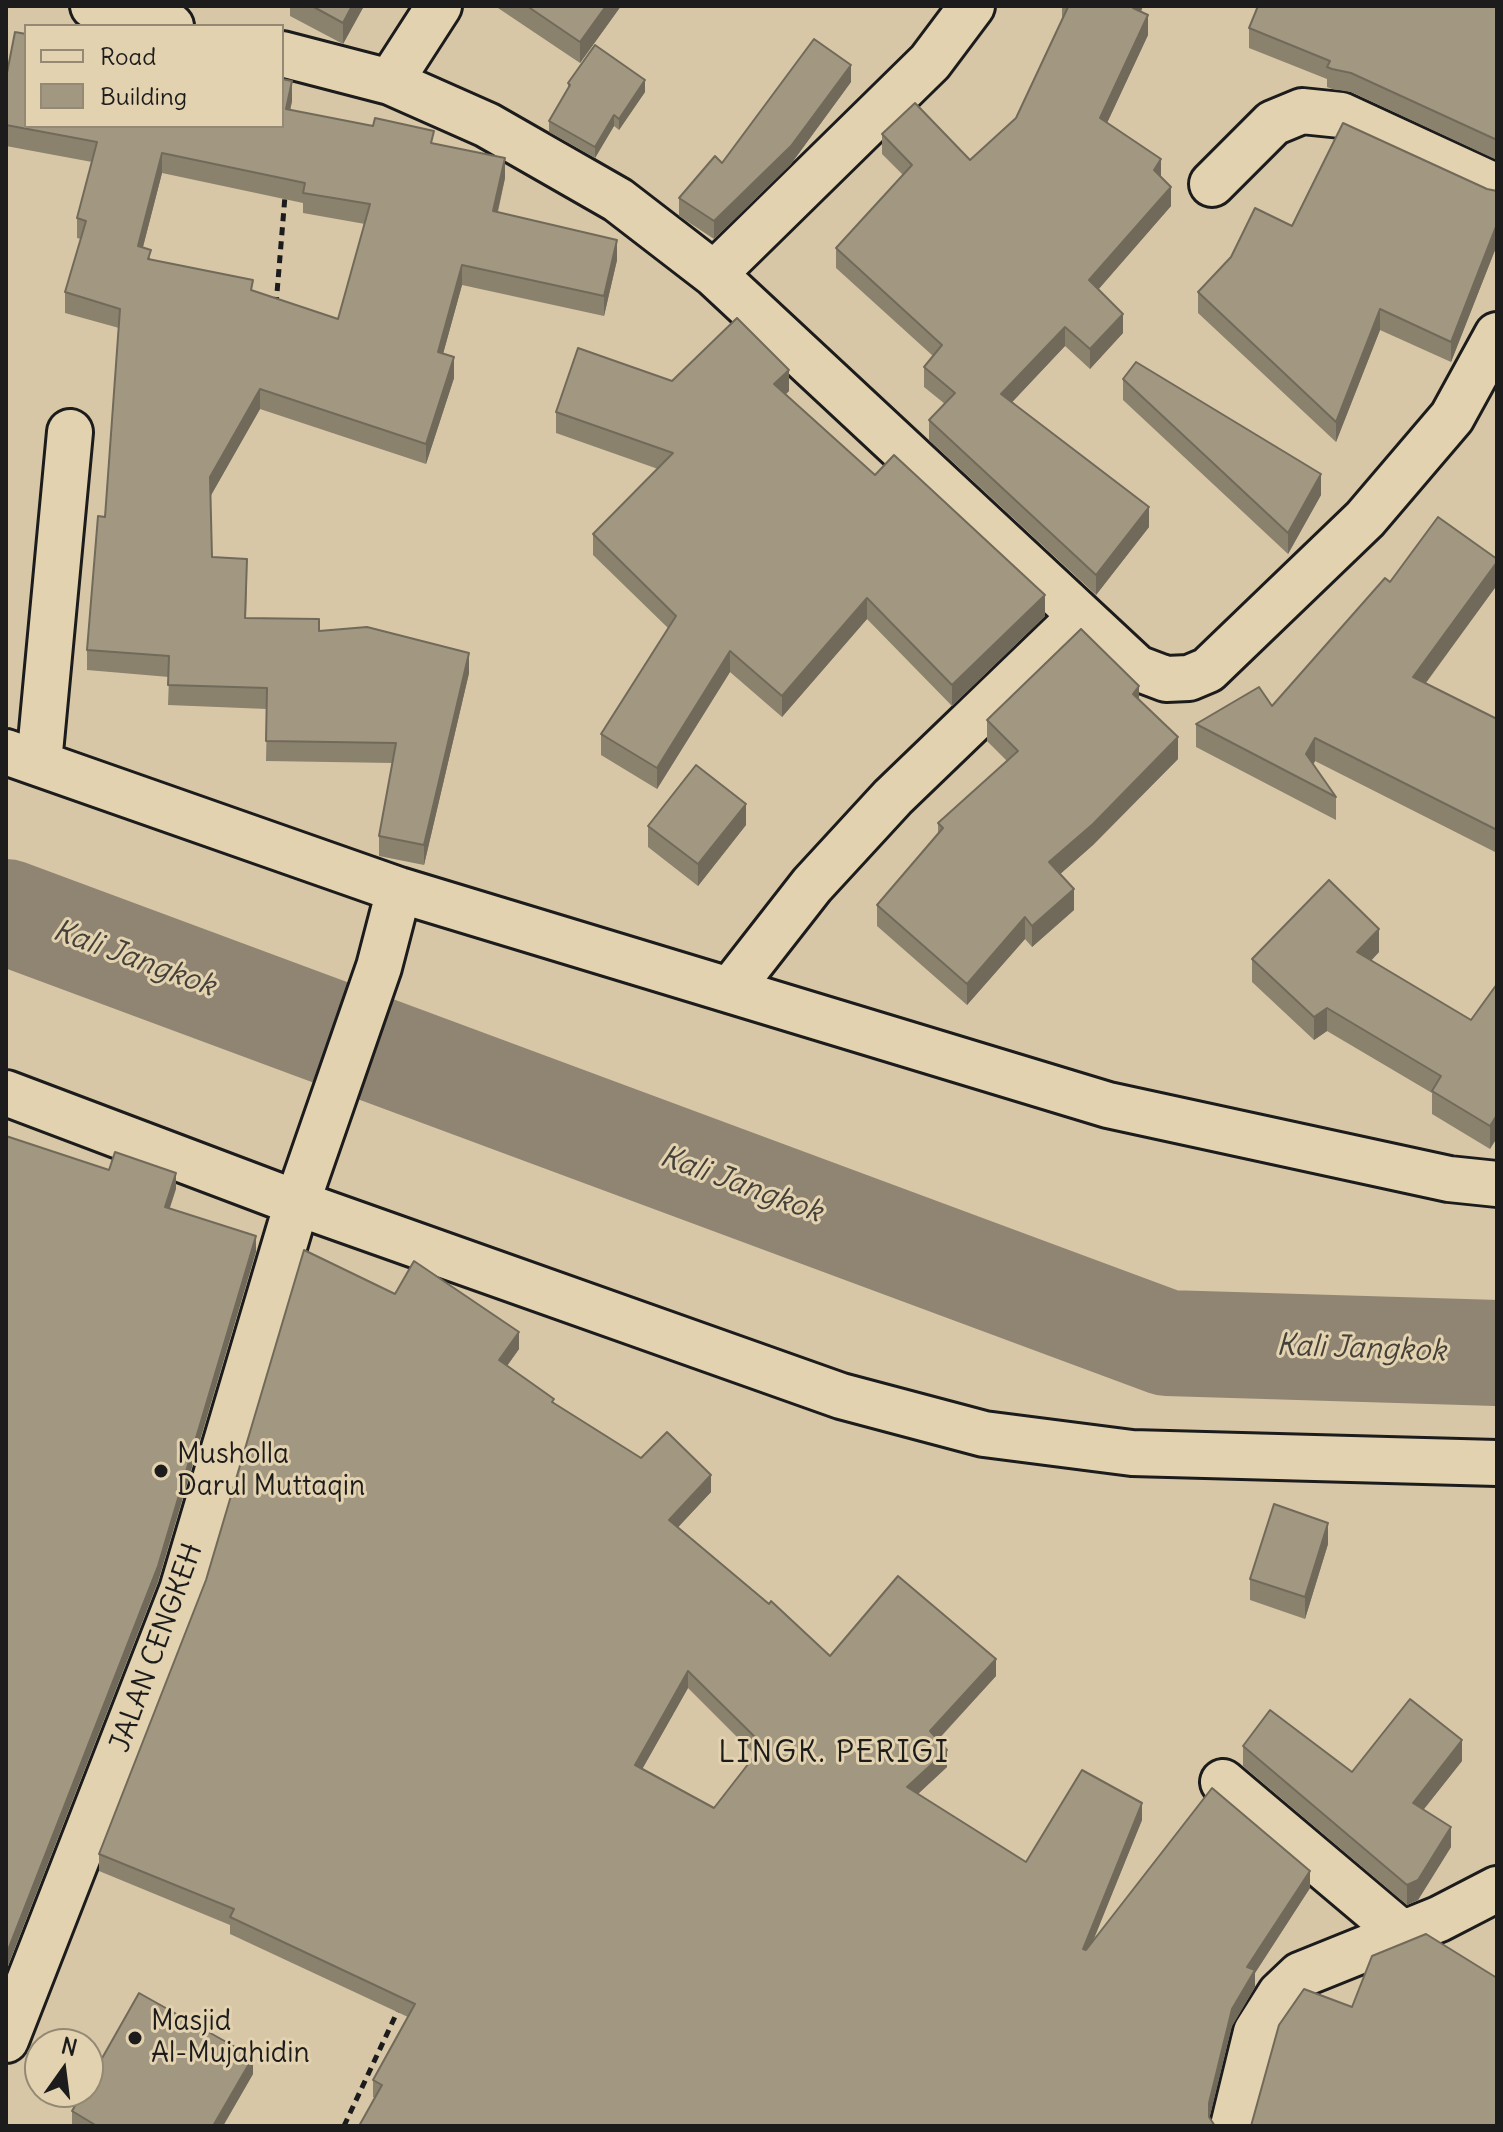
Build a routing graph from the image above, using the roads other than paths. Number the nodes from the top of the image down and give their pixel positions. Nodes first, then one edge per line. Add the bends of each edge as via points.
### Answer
1 (93, 6) edge
2 (439, 6) edge
3 (972, 6) edge
4 (163, 24) edge
5 (284, 55) edge
6 (390, 82) junction
7 (1212, 184) dead end
8 (1497, 187) edge
9 (714, 274) junction
10 (1497, 335) edge
11 (70, 432) dead end
12 (1081, 616) junction
13 (22, 758) edge
14 (399, 890) junction
15 (730, 990) junction
16 (6, 1093) edge
17 (305, 1184) junction
18 (1497, 1184) edge
19 (1497, 1463) edge
20 (1223, 1782) dead end
21 (1497, 1889) edge
22 (1403, 1934) junction
23 (6, 2040) edge
24 (1233, 2126) edge

1 - 4 street
2 - 6 street
3 - 9 street via 930,62
5 - 6 street
6 - 9 street via 556,162 618,200
7 - 8 street via 1273,123 1302,111 1341,115
9 - 12 street
10 - 12 street via 1452,417 1365,519 1208,670 1166,679 1137,668
11 - 13 street
12 - 15 street via 893,797 812,885
13 - 14 street
14 - 15 street
14 - 17 street, JALAN CENGKEH via 379,967
15 - 18 street via 1108,1105 1449,1179
16 - 17 street
17 - 19 street via 841,1396 984,1434 1132,1453
17 - 23 street, JALAN CENGKEH via 182,1590
20 - 22 street
21 - 22 street
22 - 24 street via 1300,1975 1280,1994 1256,2032

